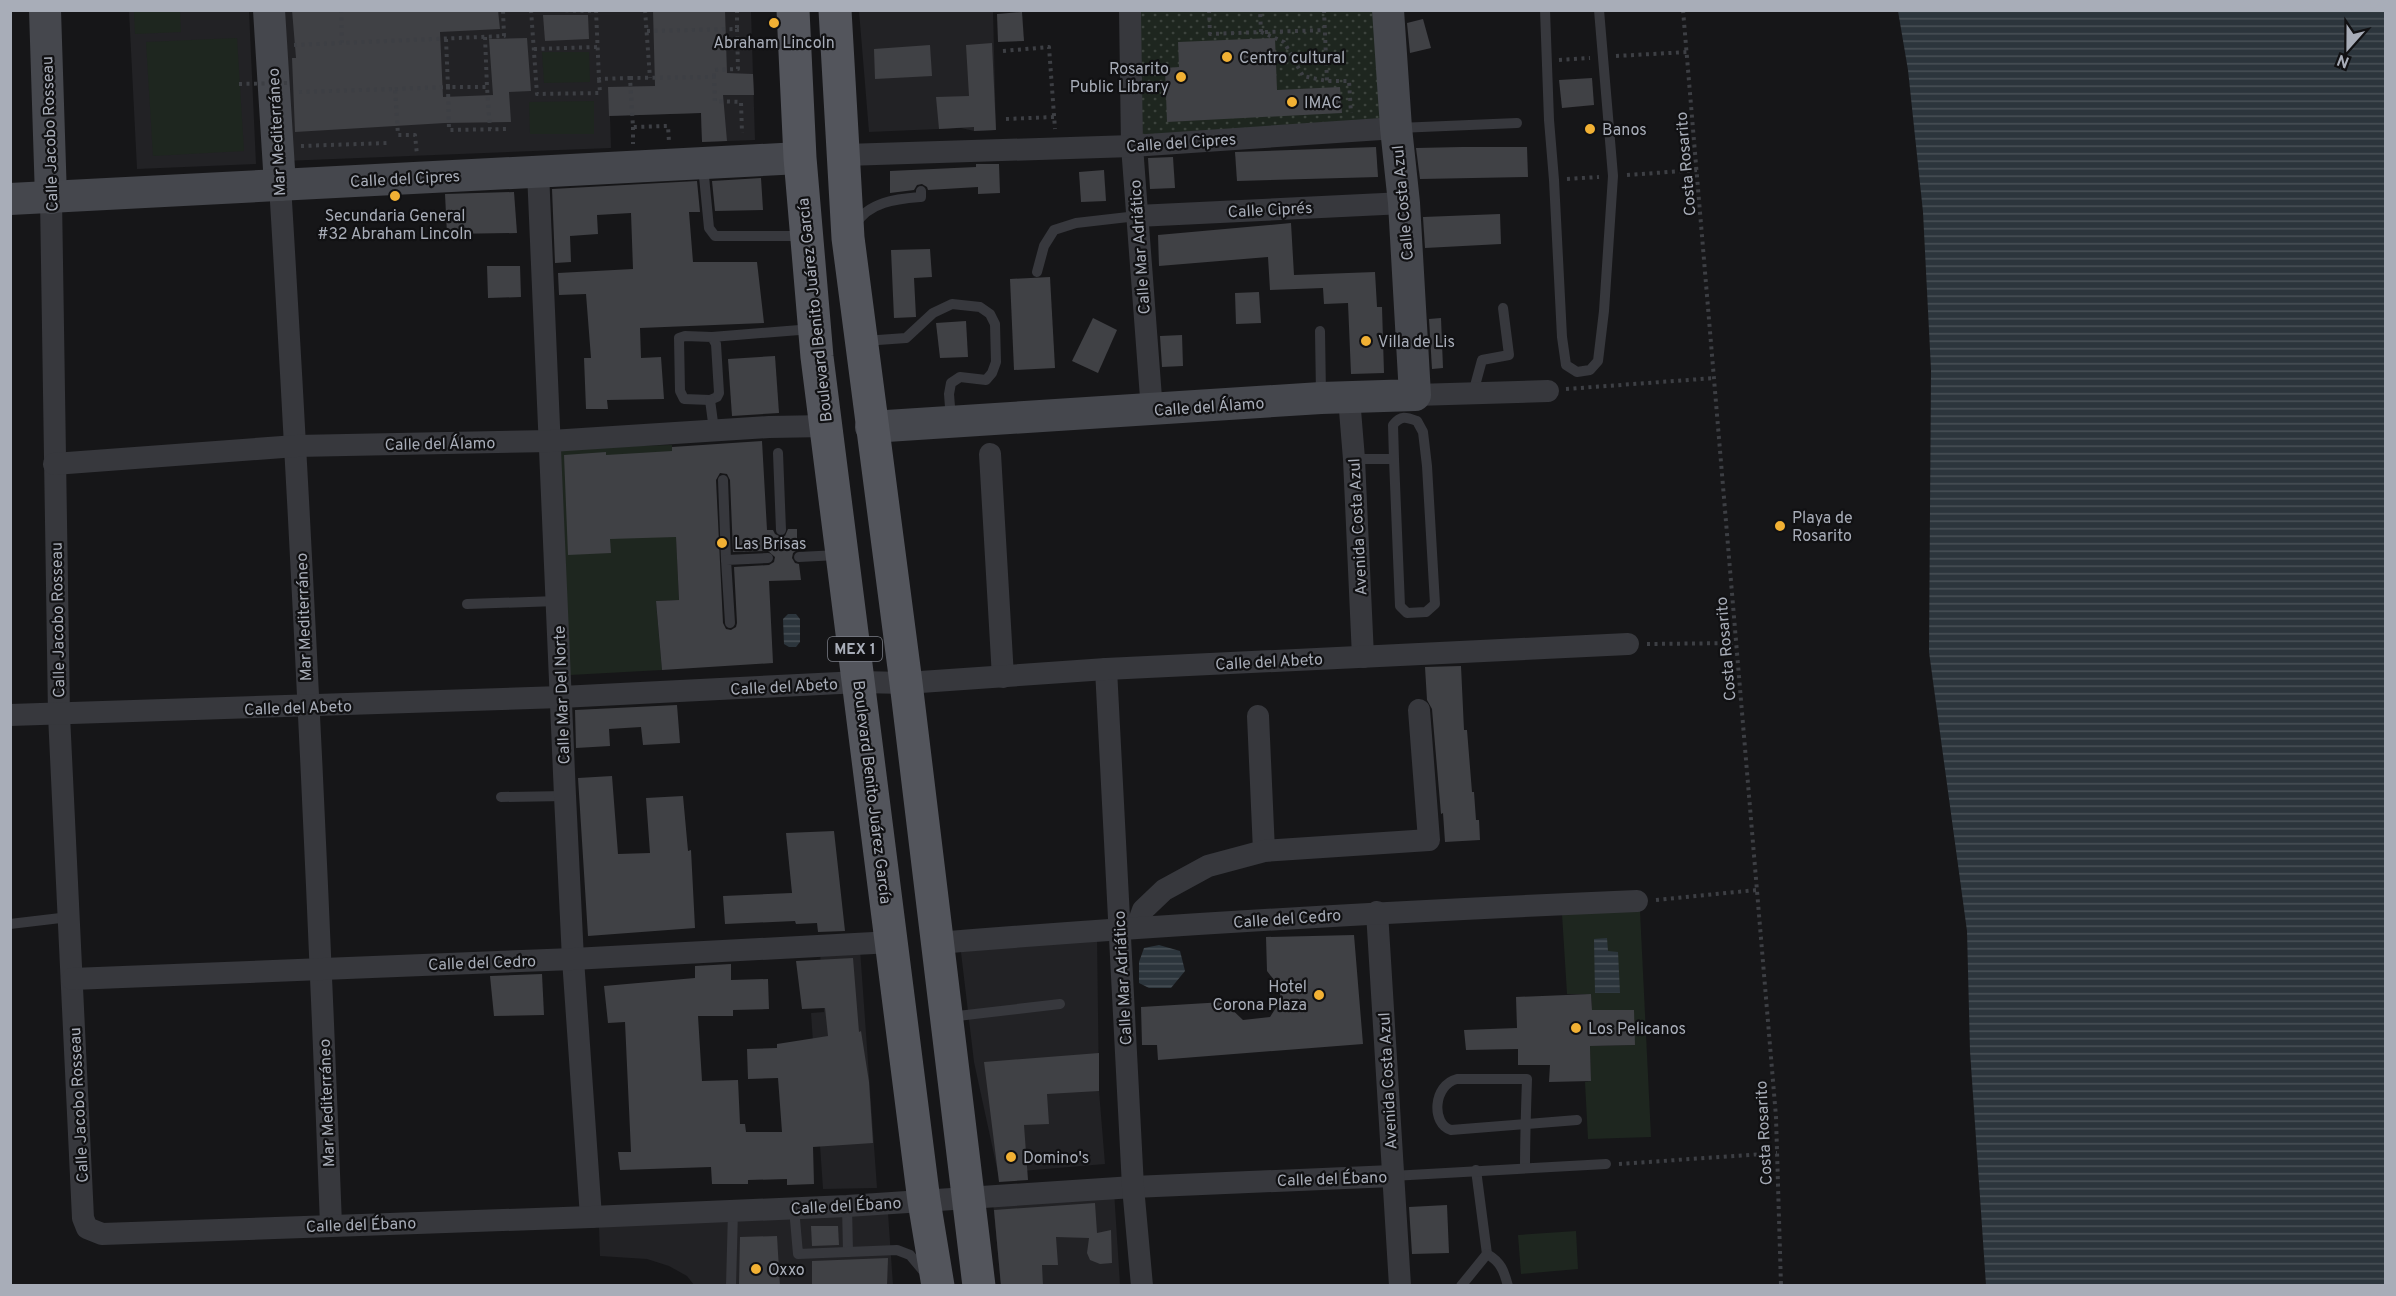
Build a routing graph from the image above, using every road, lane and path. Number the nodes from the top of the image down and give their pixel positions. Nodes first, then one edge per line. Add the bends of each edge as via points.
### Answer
1 (45, 10) edge
2 (269, 10) edge
3 (341, 10) edge
4 (503, 10) edge
5 (531, 10) edge
6 (558, 10) edge
7 (645, 10) edge
8 (736, 10) edge
9 (793, 10) edge
10 (835, 10) edge
11 (1130, 10) edge
12 (1209, 10) edge
13 (1260, 10) edge
14 (1324, 10) edge
15 (1388, 10) edge
16 (1545, 10) edge
17 (1599, 10) edge
18 (1683, 10) edge
19 (596, 11) edge
20 (737, 29) junction
21 (1325, 30) junction
22 (647, 31) junction
23 (1261, 32) junction
24 (485, 37) junction
25 (446, 39) junction
26 (342, 43) junction
27 (285, 46) dead end
28 (598, 47) junction
29 (534, 49) junction
30 (1003, 51) dead end
31 (286, 73) dead end
32 (714, 77) junction
33 (630, 78) junction
34 (650, 78) junction
35 (599, 79) junction
36 (1327, 81) junction
37 (287, 83) junction
38 (239, 84) dead end
39 (448, 87) junction
40 (487, 87) junction
41 (395, 89) junction
42 (1054, 117) junction
43 (1006, 119) dead end
44 (1517, 123) dead end
45 (1386, 128) junction
46 (490, 129) junction
47 (508, 129) dead end
48 (742, 133) dead end
49 (387, 143) dead end
50 (1132, 146) junction
51 (291, 147) dead end
52 (1056, 148) junction
53 (844, 155) junction
54 (800, 158) junction
55 (703, 163) junction
56 (670, 164) junction
57 (538, 172) junction
58 (419, 176) junction
59 (280, 185) junction
60 (921, 191) dead end
61 (51, 198) junction
62 (10, 199) edge
63 (1404, 202) junction
64 (1137, 216) junction
65 (807, 236) junction
66 (848, 238) junction
67 (1037, 272) dead end
68 (1503, 308) dead end
69 (816, 329) junction
70 (1320, 331) dead end
71 (712, 337) junction
72 (860, 341) junction
73 (1715, 378) junction
74 (1548, 391) joint
75 (1473, 393) junction
76 (1415, 395) junction
77 (1335, 398) junction
78 (710, 400) junction
79 (1152, 411) junction
80 (951, 423) junction
81 (826, 426) junction
82 (871, 427) junction
83 (714, 430) junction
84 (551, 441) junction
85 (296, 446) junction
86 (778, 453) dead end
87 (990, 454) dead end
88 (1354, 459) junction
89 (1394, 459) junction
90 (54, 464) junction
91 (723, 480) dead end
92 (781, 530) dead end
93 (843, 554) junction
94 (799, 557) dead end
95 (768, 558) dead end
96 (726, 560) junction
97 (557, 601) junction
98 (467, 604) dead end
99 (730, 623) dead end
100 (1736, 643) junction
101 (1628, 644) joint
102 (1363, 657) junction
103 (1106, 669) junction
104 (1003, 677) junction
105 (859, 682) junction
106 (906, 683) junction
107 (561, 698) junction
108 (307, 707) junction
109 (1419, 710) dead end
110 (10, 715) edge
111 (59, 715) junction
112 (1258, 716) dead end
113 (565, 796) junction
114 (501, 797) dead end
115 (1264, 851) junction
116 (1757, 890) junction
117 (1637, 902) joint
118 (1377, 912) junction
119 (69, 917) junction
120 (10, 924) edge
121 (1128, 928) junction
122 (892, 942) junction
123 (937, 943) junction
124 (573, 959) junction
125 (321, 968) junction
126 (72, 979) junction
127 (1060, 1004) dead end
128 (946, 1017) junction
129 (1577, 1120) dead end
130 (1525, 1123) junction
131 (1777, 1153) junction
132 (1606, 1164) joint
133 (1525, 1168) junction
134 (1476, 1170) junction
135 (1392, 1176) junction
136 (1133, 1187) junction
137 (968, 1197) junction
138 (924, 1201) junction
139 (847, 1206) junction
140 (794, 1208) junction
141 (733, 1210) junction
142 (591, 1217) junction
143 (331, 1225) junction
144 (87, 1228) joint
145 (848, 1252) junction
146 (1487, 1254) junction
147 (731, 1286) edge
148 (933, 1286) edge
149 (938, 1286) edge
150 (979, 1286) edge
151 (1142, 1286) edge
152 (1400, 1286) edge
153 (1461, 1286) edge
154 (1508, 1286) edge
155 (1781, 1286) edge

1 - 61 street, Calle Jacobo Rosseau
2 - 59 street, Mar Mediterráneo
3 - 26 path
4 - 24 path via 504,36
5 - 29 path
6 - 19 path
7 - 22 path
8 - 20 path
9 - 54 main road, Boulevard Benito Juárez García / MEX 1
10 - 53 main road, MEX 1
11 - 50 street, Calle Mar Adriático
12 - 23 path via 1210,34
13 - 23 path
14 - 21 path
15 - 45 street, Calle Costa Azul
16 - 17 lane via 1562,337 1566,365 1577,372 1590,370 1598,361 1605,311 1613,176
18 - 73 path, Costa Rosarito
19 - 28 path
20 - 22 path
20 - 32 path via 738,69 714,70
21 - 23 path
21 - 36 path
22 - 34 path
23 - 36 path via 1284,42 1303,76
24 - 25 path
24 - 40 path
25 - 26 path
25 - 39 path
26 - 27 path
28 - 29 path
28 - 35 path
29 - 35 path via 537,94 600,93
30 - 42 path via 1049,48
31 - 37 path
32 - 34 path
32 - 48 path via 715,101 741,102
33 - 34 path
33 - 35 path
33 - 56 path via 633,127 668,126
36 - 45 path via 1349,81 1351,115 1365,115
37 - 38 path, bridge
37 - 41 path via 287,93
39 - 40 path
39 - 41 path
39 - 46 path via 449,129
40 - 46 path
41 - 58 path via 398,135 415,135
42 - 43 path
42 - 52 path
44 - 45 lane, Calle del Cipres
45 - 50 street, Calle del Cipres
45 - 63 street, Calle Costa Azul
46 - 47 path
49 - 51 path
50 - 52 street, Calle del Cipres
50 - 64 street, Calle Mar Adriático
52 - 53 street, Calle del Cipres
53 - 66 main road, MEX 1
54 - 55 street, Calle del Cipres
54 - 65 main road, Boulevard Benito Juárez García / MEX 1
55 - 56 street, Calle del Cipres
55 - 65 lane via 709,228 715,236
56 - 57 street, Calle del Cipres
57 - 58 street, Calle del Cipres
57 - 84 street, Calle Mar Del Norte
58 - 59 street, Calle del Cipres
59 - 61 street, Calle del Cipres
59 - 85 street, Mar Mediterráneo
60 - 66 lane via 921,197 882,202 859,219
61 - 62 street, Calle del Cipres
61 - 90 street, Calle Jacobo Rosseau
63 - 64 street, Calle Ciprés
63 - 76 street, Calle Costa Azul
64 - 67 lane via 1076,223 1054,230 1044,246
64 - 79 street, Calle Mar Adriático
65 - 69 main road, Boulevard Benito Juárez García / MEX 1
66 - 72 main road, MEX 1
68 - 75 lane via 1509,356 1482,360
69 - 71 lane
69 - 81 main road, Boulevard Benito Juárez García / MEX 1
70 - 77 lane
71 - 78 lane via 716,344 719,393
71 - 78 lane via 685,336 679,338 678,346 680,391 684,399
72 - 80 lane via 906,338 933,313 952,304 980,308 990,314 995,324 994,368 986,380 960,377 951,383
72 - 82 main road, MEX 1
73 - 74 path
73 - 100 path, Costa Rosarito
74 - 75 street, Calle del Álamo
75 - 76 street, Calle del Álamo
76 - 77 street, Calle del Álamo
77 - 79 street, Calle del Álamo
77 - 88 street, Avenida Costa Azul
78 - 83 lane
79 - 80 street, Calle del Álamo
80 - 82 street, Calle del Álamo
81 - 83 street, Calle del Álamo
81 - 93 main road, Boulevard Benito Juárez García / MEX 1
82 - 106 main road, MEX 1
83 - 84 street, Calle del Álamo
84 - 85 street, Calle del Álamo
84 - 97 street, Calle Mar Del Norte
85 - 90 street, Calle del Álamo
85 - 108 street, Mar Mediterráneo
86 - 92 lane
87 - 104 street
88 - 89 lane
88 - 102 street, Avenida Costa Azul
89 - 89 lane via 1400,606 1407,613 1426,612 1435,604 1427,466 1423,432 1417,421 1404,417 1393,425
90 - 111 street, Calle Jacobo Rosseau
91 - 96 lane
93 - 94 lane
93 - 105 main road, Boulevard Benito Juárez García / MEX 1
95 - 96 lane
96 - 99 lane
97 - 98 lane
97 - 107 street, Calle Mar Del Norte
100 - 101 path
100 - 116 path, Costa Rosarito
101 - 102 street, Calle del Abeto
102 - 103 street, Calle del Abeto
103 - 104 street, Calle del Abeto
103 - 121 street, Calle Mar Adriático
104 - 106 street, Calle del Abeto
105 - 106 street, Calle del Abeto
105 - 107 street, Calle del Abeto
105 - 122 main road, Boulevard Benito Juárez García / MEX 1
106 - 123 main road, MEX 1
107 - 108 street, Calle del Abeto
107 - 113 street, Calle Mar Del Norte
108 - 111 street, Calle del Abeto
108 - 125 street, Mar Mediterráneo
109 - 115 street via 1429,840
110 - 111 street, Calle del Abeto
111 - 119 street, Calle Jacobo Rosseau
112 - 115 street
113 - 114 lane
113 - 124 street, Calle Mar Del Norte
115 - 121 street via 1208,866 1164,890
116 - 117 path
116 - 131 path, Costa Rosarito
117 - 118 street, Calle del Cedro
118 - 121 street, Calle del Cedro
118 - 135 street, Avenida Costa Azul
119 - 120 lane
119 - 126 street, Calle Jacobo Rosseau
121 - 123 street, Calle del Cedro
121 - 136 street, Calle Mar Adriático
122 - 124 street, Calle del Cedro
122 - 138 main road, Boulevard Benito Juárez García / MEX 1
123 - 128 main road, MEX 1
124 - 125 street, Calle del Cedro
124 - 142 street, Calle Mar Del Norte
125 - 126 street, Calle del Cedro
125 - 143 street, Mar Mediterráneo
126 - 144 street, Calle Jacobo Rosseau via 83,1218
127 - 128 lane
128 - 137 main road, MEX 1
129 - 130 lane
130 - 130 lane via 1444,1128 1439,1122 1442,1086 1457,1079 1527,1079
130 - 133 lane
131 - 132 path
131 - 155 path, Costa Rosarito
132 - 133 lane, Calle del Ébano
133 - 134 lane, Calle del Ébano
134 - 135 lane, Calle del Ébano
134 - 146 lane
135 - 136 street, Calle del Ébano
135 - 152 street, Avenida Costa Azul
136 - 137 street, Calle del Ébano
136 - 151 street, Calle Mar Adriático
137 - 138 street, Calle del Ébano
137 - 150 main road, MEX 1
138 - 139 street, Calle del Ébano
138 - 149 main road, Boulevard Benito Juárez García / MEX 1
139 - 140 street, Calle del Ébano
139 - 145 lane
140 - 141 street, Calle del Ébano
140 - 145 lane via 798,1254
141 - 142 street, Calle del Ébano
141 - 147 lane
142 - 143 street, Calle del Ébano
143 - 144 street, Calle del Ébano via 102,1234
145 - 148 lane via 897,1250 910,1255
146 - 153 lane
146 - 154 lane via 1503,1268

